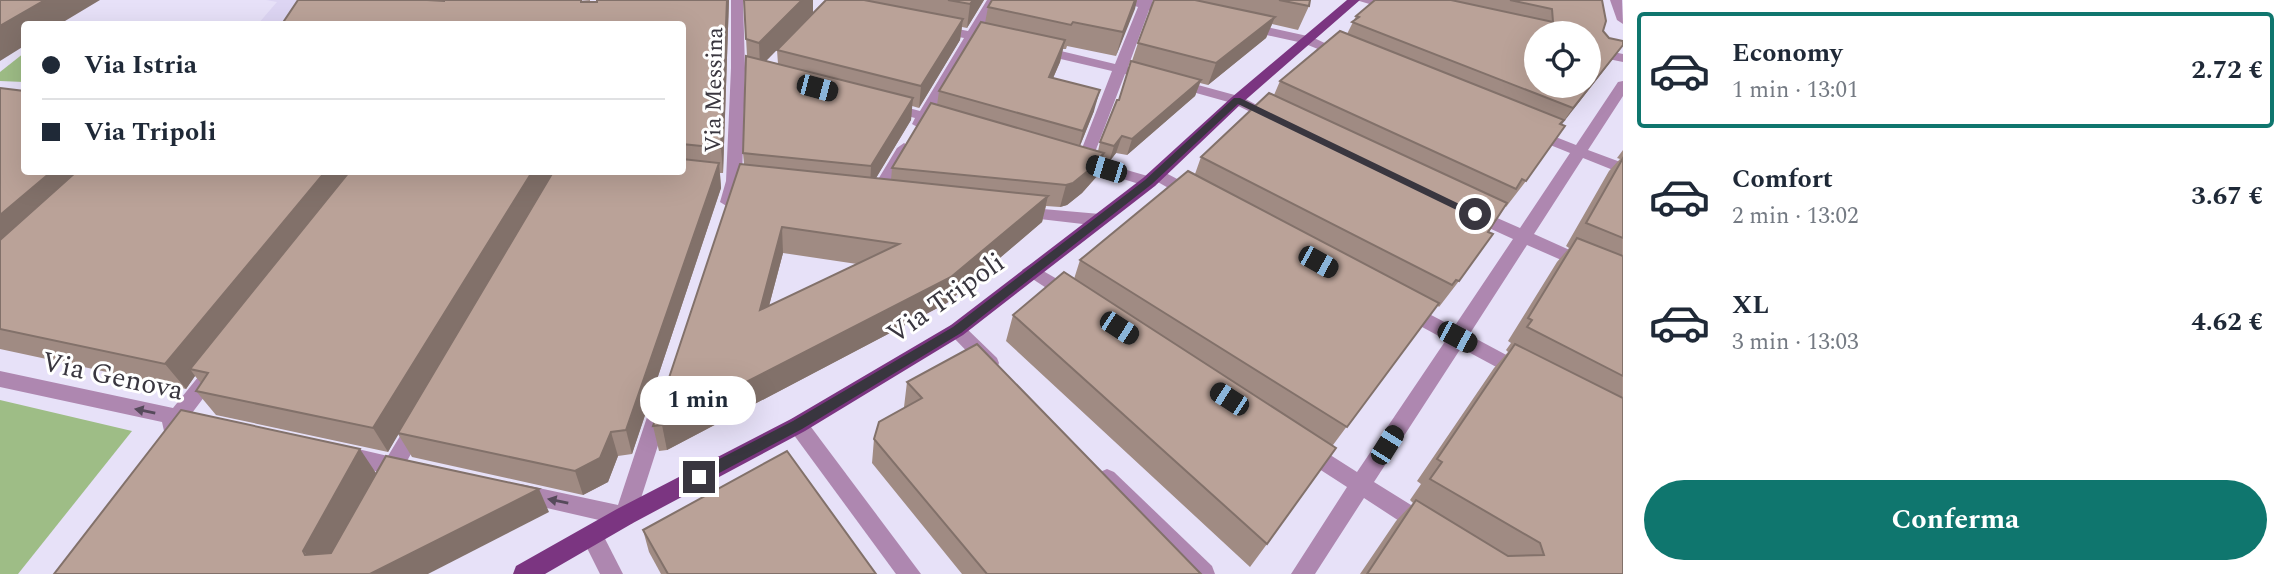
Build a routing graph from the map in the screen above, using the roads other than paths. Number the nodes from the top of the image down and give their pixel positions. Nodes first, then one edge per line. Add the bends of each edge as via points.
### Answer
1 (737, 0) edge
2 (993, 0) edge
3 (1121, 0) edge
4 (1354, 0) edge
5 (1362, 0) edge
6 (1616, 0) edge
7 (1146, 2) edge
8 (1409, 10) edge
9 (1185, 14) edge
10 (1623, 20) edge
11 (916, 25) edge
12 (1239, 25) edge
13 (971, 35) junction
14 (1307, 40) junction
15 (1601, 53) edge
16 (1623, 58) edge
17 (1356, 60) edge
18 (1119, 68) junction
19 (1623, 85) edge
20 (1237, 100) junction
21 (870, 102) edge
22 (923, 116) junction
23 (1287, 124) edge
24 (1517, 126) edge
25 (964, 128) edge
26 (1579, 152) junction
27 (1623, 170) edge
28 (1153, 178) junction
29 (876, 197) edge
30 (1205, 201) edge
31 (1460, 207) edge
32 (1007, 211) edge
33 (722, 220) edge
34 (1100, 220) junction
35 (1522, 237) junction
36 (1031, 270) junction
37 (1623, 281) edge
38 (1385, 298) edge
39 (1088, 307) edge
40 (957, 330) junction
41 (1457, 337) junction
42 (219, 364) edge
43 (0, 379) edge
44 (1006, 379) edge
45 (1540, 381) edge
46 (667, 387) edge
47 (428, 407) edge
48 (177, 418) junction
49 (797, 425) junction
50 (218, 427) edge
51 (161, 439) edge
52 (1292, 441) edge
53 (326, 451) edge
54 (394, 466) junction
55 (1095, 467) edge
56 (421, 471) edge
57 (1360, 485) junction
58 (503, 489) edge
59 (381, 490) edge
60 (625, 516) junction
61 (1438, 533) edge
62 (592, 536) junction
63 (524, 574) edge
64 (612, 574) edge
65 (910, 574) edge
66 (1204, 574) edge
67 (1302, 574) edge

1 - 33 street, Via Messina via 745,70 734,181
2 - 13 street
3 - 7 street
4 - 14 main road, Via Tripoli
5 - 8 street
6 - 10 street
7 - 9 street
7 - 18 street
11 - 13 street
12 - 14 street
13 - 18 street
13 - 22 street
14 - 17 street
14 - 20 main road, Via Tripoli
15 - 16 street
18 - 20 street
18 - 28 street via 1077,160
19 - 26 street
20 - 23 street
20 - 28 main road, Via Tripoli
21 - 22 street
22 - 25 street
22 - 29 street
24 - 26 street
26 - 27 street
26 - 35 street
28 - 30 street
28 - 34 main road, Via Tripoli
31 - 35 street
32 - 34 street
34 - 36 main road, Via Tripoli
35 - 37 street
35 - 41 street
36 - 39 street
36 - 40 main road, Via Tripoli
38 - 41 street
40 - 44 street
40 - 49 main road, Via Tripoli
41 - 45 street
41 - 57 street
42 - 48 street
48 -> 43 street, Via Genova
46 - 60 street
47 - 54 street
48 - 50 street, Via Genova
48 - 51 street
49 - 60 main road, Via Tripoli
49 - 65 street
52 - 57 street
53 - 54 street
54 - 56 street
54 - 59 street
55 - 66 street
57 - 61 street
57 - 67 street
60 -> 58 street
60 - 62 main road, Via Tripoli
62 - 63 main road, Via Tripoli
62 - 64 street

